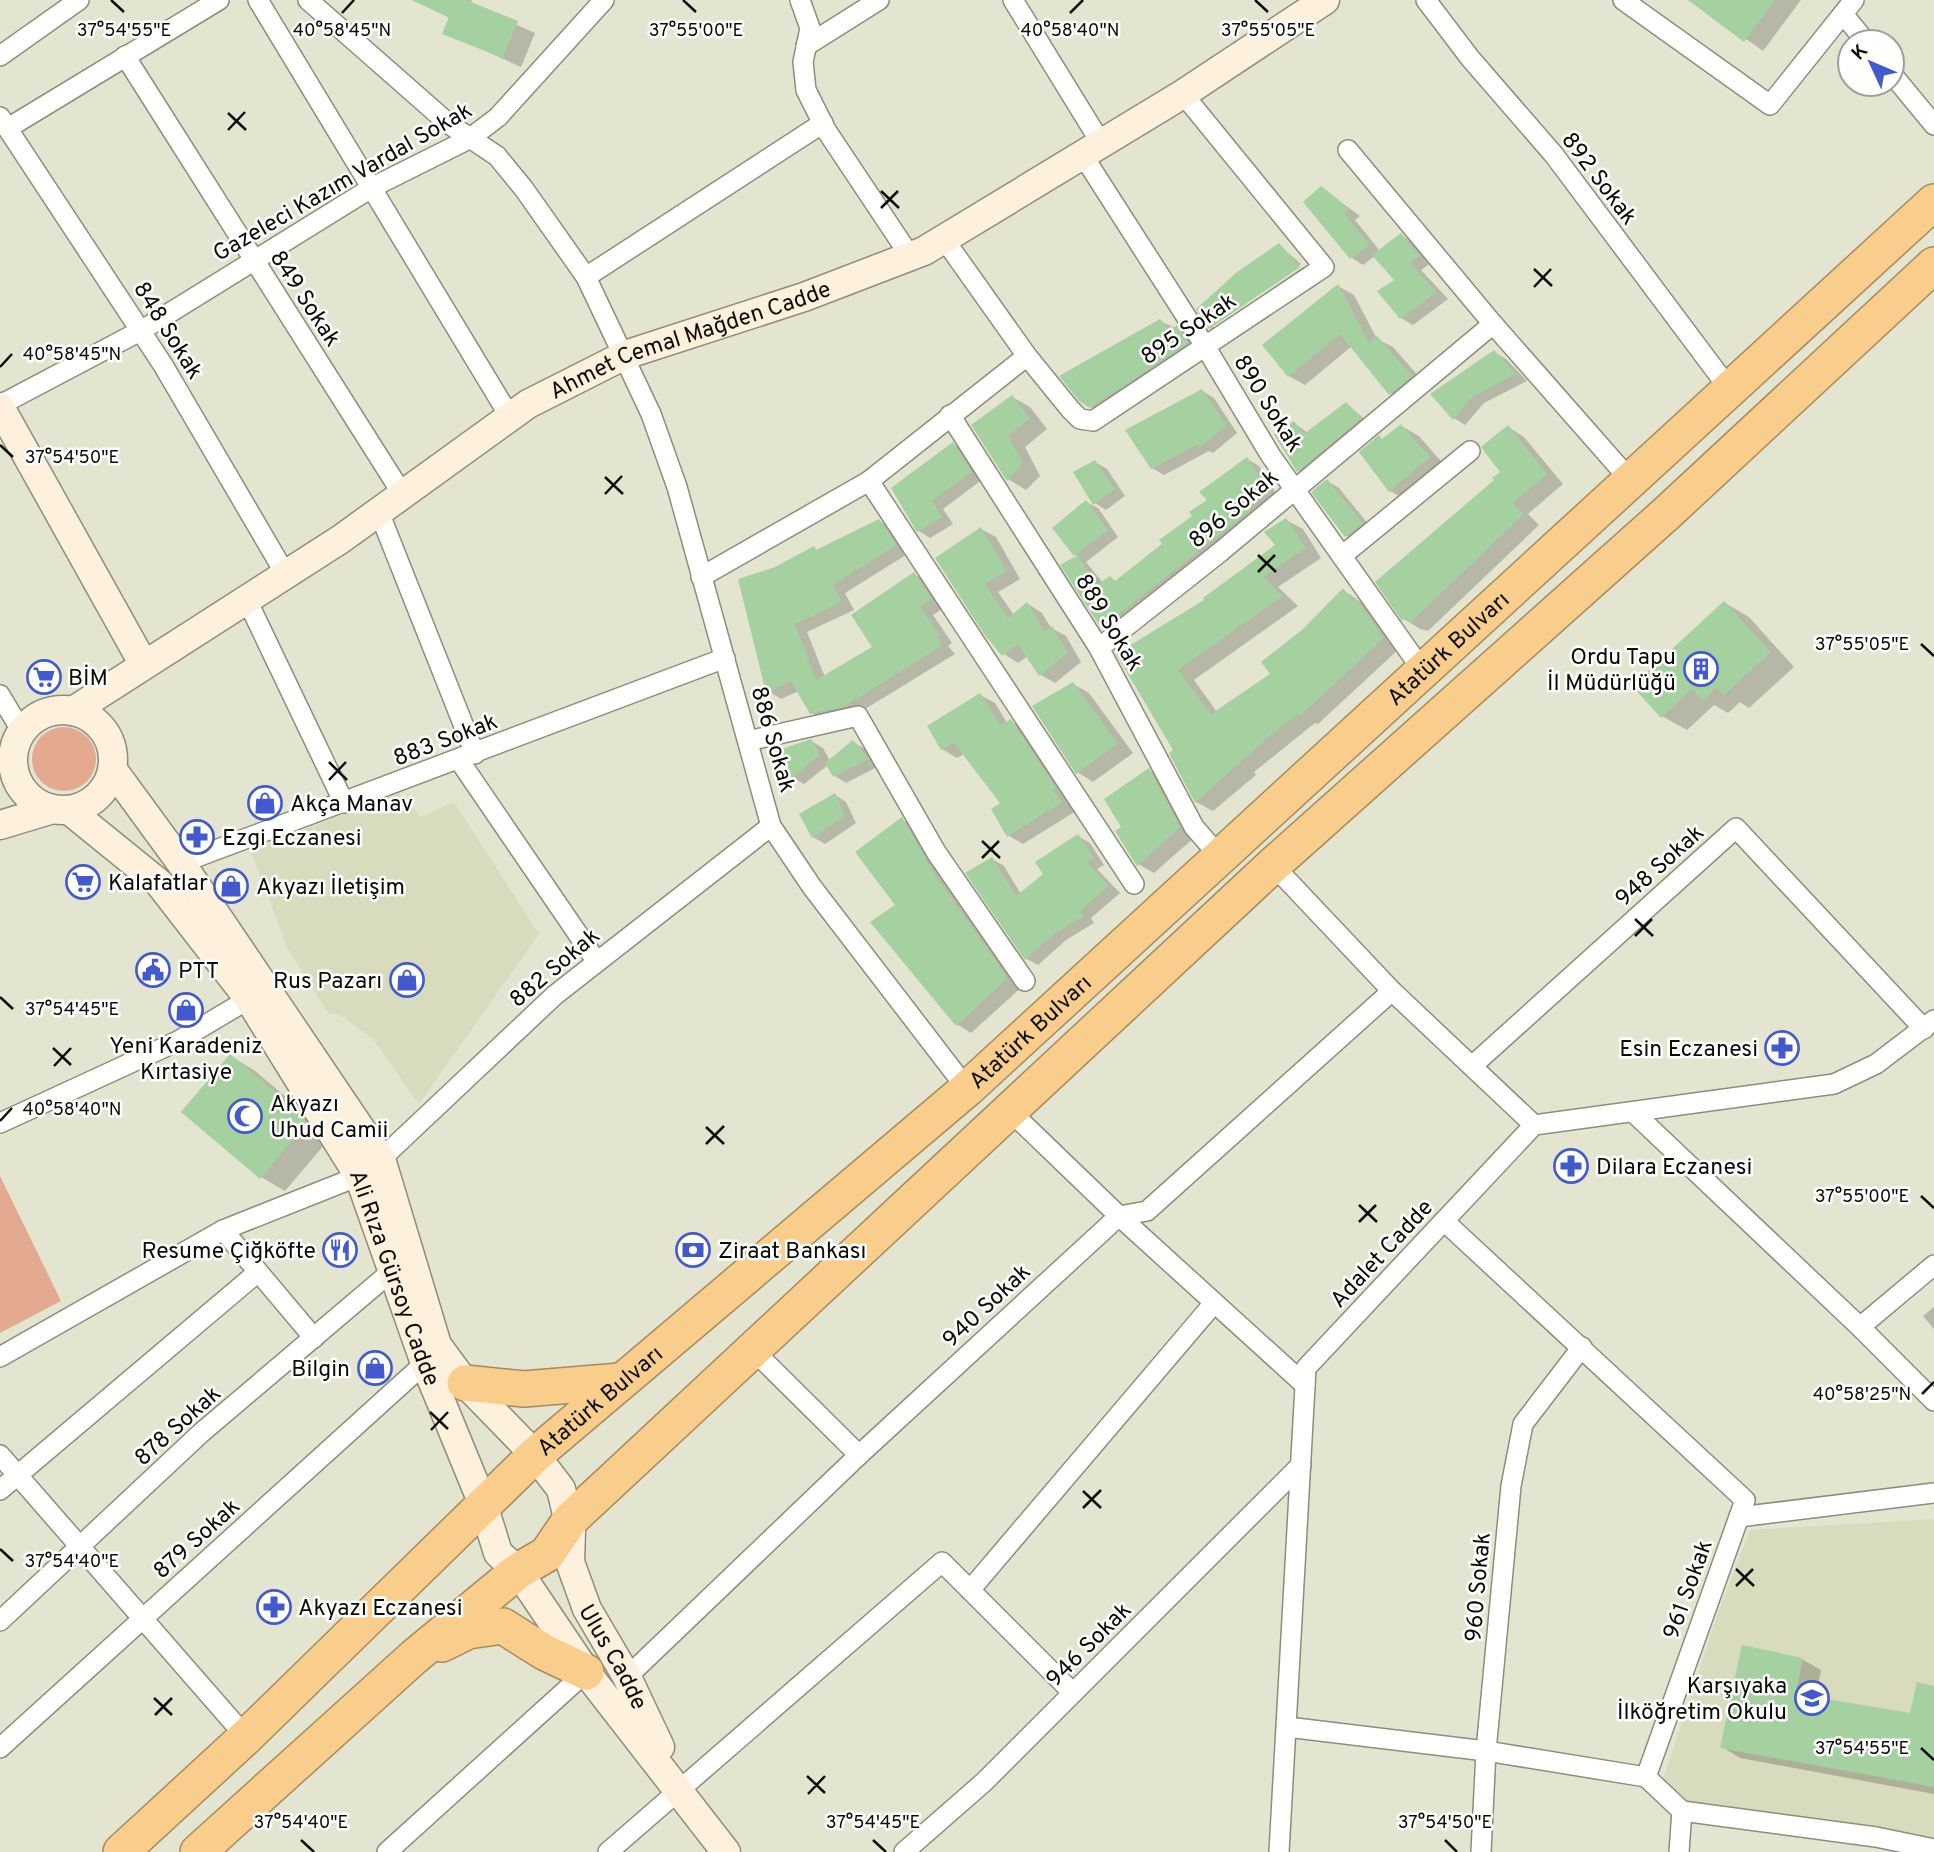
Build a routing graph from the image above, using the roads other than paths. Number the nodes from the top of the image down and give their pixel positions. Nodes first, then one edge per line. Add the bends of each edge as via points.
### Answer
1 (79, 0) edge
2 (219, 0) edge
3 (258, 0) edge
4 (308, 0) edge
5 (604, 0) edge
6 (800, 0) edge
7 (878, 0) edge
8 (1013, 0) edge
9 (1325, 0) edge
10 (1426, 0) edge
11 (1623, 0) edge
12 (1849, 7) edge
13 (1859, 28) edge
14 (806, 46) junction
15 (0, 56) edge
16 (125, 56) junction
17 (1906, 91) edge
18 (1183, 94) junction
19 (4, 122) edge
20 (822, 123) junction
21 (1934, 125) edge
22 (469, 139) junction
23 (1091, 149) junction
24 (1348, 150) dead end
25 (373, 187) junction
26 (1934, 202) edge
27 (944, 239) junction
28 (910, 256) junction
29 (253, 260) junction
30 (1934, 265) edge
31 (586, 278) junction
32 (1493, 324) junction
33 (142, 330) junction
34 (1205, 346) junction
35 (625, 355) junction
36 (1027, 356) junction
37 (1730, 390) junction
38 (0, 406) edge
39 (950, 415) junction
40 (510, 417) junction
41 (1470, 451) dead end
42 (869, 481) junction
43 (1631, 481) junction
44 (1295, 489) junction
45 (403, 495) junction
46 (379, 512) junction
47 (1343, 555) junction
48 (286, 575) junction
49 (701, 577) junction
50 (247, 600) junction
51 (1099, 648) junction
52 (725, 658) junction
53 (144, 665) junction
54 (1423, 671) junction
55 (0, 695) edge
56 (73, 711) junction
57 (748, 741) junction
58 (12, 749) edge
59 (467, 757) junction
60 (113, 770) junction
61 (344, 803) junction
62 (61, 809) junction
63 (0, 825) edge
64 (771, 826) junction
65 (1221, 858) junction
66 (181, 863) junction
67 (1273, 865) junction
68 (1133, 884) dead end
69 (597, 962) junction
70 (1025, 981) dead end
71 (1392, 991) junction
72 (249, 999) junction
73 (1929, 1024) edge
74 (1472, 1066) junction
75 (967, 1089) junction
76 (1011, 1112) junction
77 (1633, 1112) junction
78 (0, 1123) edge
79 (1534, 1125) junction
80 (370, 1168) junction
81 (1119, 1216) junction
82 (1444, 1221) junction
83 (223, 1230) junction
84 (1934, 1265) edge
85 (392, 1271) junction
86 (258, 1272) junction
87 (1214, 1303) junction
88 (1860, 1327) junction
89 (314, 1338) junction
90 (1582, 1347) junction
91 (752, 1349) junction
92 (0, 1357) edge
93 (425, 1363) junction
94 (620, 1381) junction
95 (465, 1384) junction
96 (1306, 1385) junction
97 (1934, 1401) edge
98 (0, 1455) edge
99 (535, 1455) junction
100 (859, 1455) junction
101 (1301, 1465) junction
102 (17, 1475) junction
103 (0, 1490) edge
104 (1934, 1493) edge
105 (483, 1504) junction
106 (1739, 1517) junction
107 (570, 1520) junction
108 (79, 1548) junction
109 (518, 1571) junction
110 (970, 1590) junction
111 (143, 1618) junction
112 (0, 1621) edge
113 (414, 1657) junction
114 (586, 1672) junction
115 (627, 1677) junction
116 (1073, 1693) junction
117 (1287, 1727) junction
118 (246, 1737) junction
119 (0, 1748) edge
120 (1486, 1751) junction
121 (1646, 1777) junction
122 (679, 1788) junction
123 (1682, 1811) junction
124 (1876, 1844) edge
125 (1934, 1849) edge
126 (121, 1852) edge
127 (198, 1852) edge
128 (387, 1852) edge
129 (608, 1852) edge
130 (728, 1852) edge
131 (904, 1852) edge
132 (1279, 1852) edge
133 (1481, 1852) edge
134 (1679, 1852) edge

1 - 15 street
2 - 16 street
3 - 25 street
4 - 22 street, 886 Sokak
5 - 22 street, Gazeleci Kazım Vardal Sokak via 498,117
6 - 14 street via 810,28
7 - 14 street
8 - 23 street, 890 Sokak
9 - 18 main road, Ahmet Cemal Mağden Cadde
10 - 37 street, 892 Sokak via 1554,155
11 - 12 street via 1770,105
12 - 13 street
14 - 20 street via 806,90
16 - 19 street
16 - 29 street, 849 Sokak
17 - 21 street
18 - 23 main road, Ahmet Cemal Mağden Cadde
18 - 34 street, 895 Sokak via 1324,267
19 - 33 street, 848 Sokak
20 - 28 street
20 - 31 street
22 - 25 street, Gazeleci Kazım Vardal Sokak
22 - 31 street, 886 Sokak via 496,156 524,188
23 - 27 main road, Ahmet Cemal Mağden Cadde
23 - 34 street, 890 Sokak
24 - 32 street
25 - 29 street, Gazeleci Kazım Vardal Sokak
25 - 40 street
26 - 37 highway, Atatürk Bulvarı
27 - 28 main road, Ahmet Cemal Mağden Cadde
27 - 36 street, 895 Sokak
28 - 35 main road, Ahmet Cemal Mağden Cadde via 804,297
29 - 33 street, Gazeleci Kazım Vardal Sokak
29 - 45 street, 849 Sokak
30 - 67 highway, Atatürk Bulvarı via 1667,513
31 - 35 street, 886 Sokak
32 - 43 street
32 - 44 street, 896 Sokak
33 - 38 street, Gazeleci Kazım Vardal Sokak
33 - 48 street, 848 Sokak
34 - 36 street, 895 Sokak via 1093,421 1080,419
34 - 44 street, 890 Sokak
35 - 40 main road, Ahmet Cemal Mağden Cadde
35 - 49 street, 886 Sokak via 677,487
36 - 39 street
37 - 43 highway, Atatürk Bulvarı
38 - 53 main road
39 - 42 street
39 - 51 street, 889 Sokak
40 - 45 main road, Ahmet Cemal Mağden Cadde
41 - 47 street
42 - 49 street
42 - 68 street
43 - 54 highway, Atatürk Bulvarı
44 - 47 street, 890 Sokak
44 - 51 street, 896 Sokak
45 - 46 main road, Ahmet Cemal Mağden Cadde
46 - 48 main road, Ahmet Cemal Mağden Cadde
46 - 59 street
47 - 54 street, 890 Sokak
48 - 50 main road, Ahmet Cemal Mağden Cadde
49 - 52 street, 886 Sokak
50 - 53 main road, Ahmet Cemal Mağden Cadde
50 - 61 street
51 - 65 street, 889 Sokak via 1194,827
52 - 57 street, 886 Sokak
52 - 59 street, 883 Sokak
53 - 56 main road, Ahmet Cemal Mağden Cadde
54 - 65 highway, Atatürk Bulvarı
55 - 58 street
56 - 58 main road via 44,714
56 - 60 main road via 100,726 113,754
57 - 64 street, 886 Sokak
57 - 70 street via 858,716 936,852
58 - 62 main road via 18,781 26,794
59 - 61 street, 883 Sokak
59 - 69 street
60 - 62 main road via 97,797
60 - 66 main road, Ali Rıza Gürsoy Cadde
61 - 66 street, 883 Sokak
62 - 63 main road
62 - 72 main road, Ali Rıza Gürsoy Cadde via 159,883
64 - 69 street, 882 Sokak
64 - 75 street, 886 Sokak via 812,887
65 - 75 highway, Atatürk Bulvarı
66 - 80 main road, Ali Rıza Gürsoy Cadde
67 - 71 street
67 - 76 highway, Atatürk Bulvarı
69 - 80 street, 882 Sokak via 555,995
71 - 74 street
71 - 81 street, 940 Sokak via 1147,1211
72 - 78 street via 177,1041
72 - 80 main road, Ali Rıza Gürsoy Cadde
73 - 74 street, 948 Sokak via 1736,828
73 - 77 street via 1876,1064 1834,1084
74 - 79 street
75 - 94 highway, Atatürk Bulvarı
76 - 81 street
76 - 91 highway, Atatürk Bulvarı
77 - 79 street
77 - 88 street
79 - 82 street, Adalet Cadde
80 - 83 street
80 - 85 main road, Ali Rıza Gürsoy Cadde
80 - 95 main road, Ali Rıza Gürsoy Cadde via 437,1345
81 - 87 street
81 - 100 street, 940 Sokak
82 - 90 street
82 - 96 street, Adalet Cadde via 1306,1368
83 - 86 street
83 - 92 street
84 - 88 street
85 - 89 street, 878 Sokak
85 - 93 main road, Ali Rıza Gürsoy Cadde
86 - 89 street
86 - 102 street
87 - 96 street
87 - 110 street
88 - 97 street
89 - 108 street, 878 Sokak via 201,1433
90 - 106 street via 1745,1500
90 - 120 street, 960 Sokak via 1523,1424 1511,1486
91 - 100 street
91 - 107 highway, Atatürk Bulvarı
93 - 105 main road, Ali Rıza Gürsoy Cadde
93 - 111 street, 879 Sokak
94 - 95 highway via 524,1389
94 - 99 highway, Atatürk Bulvarı
95 - 99 main road, Ali Rıza Gürsoy Cadde
96 - 101 street, Adalet Cadde
98 - 102 street
99 - 105 highway, Atatürk Bulvarı
99 - 107 main road, Ali Rıza Gürsoy Cadde via 561,1489
100 - 115 street, 940 Sokak
101 - 116 street, 946 Sokak
101 - 117 street, Adalet Cadde
102 - 103 street
102 - 108 street
104 - 106 street
105 - 109 main road, Ali Rıza Gürsoy Cadde via 498,1553
105 - 118 highway, Atatürk Bulvarı
106 - 121 street, 961 Sokak
107 - 109 highway, Atatürk Bulvarı via 547,1553
107 - 115 main road, Ulus Cadde via 570,1562 587,1609
108 - 111 street
108 - 112 street, 878 Sokak
109 - 113 highway, Atatürk Bulvarı
109 - 114 main road, Ulus Cadde
110 - 116 street
110 - 122 street via 942,1562
111 - 118 street
111 - 119 street, 879 Sokak
113 - 114 highway via 468,1631 503,1626
113 - 127 highway, Atatürk Bulvarı
114 - 122 main road, Ulus Cadde
114 - 128 street
115 - 122 main road, Ulus Cadde
116 - 131 street, 946 Sokak via 984,1782
117 - 120 street
117 - 132 street, Adalet Cadde
118 - 126 highway, Atatürk Bulvarı
120 - 121 street
120 - 133 street, 960 Sokak
121 - 123 street
122 - 129 street
122 - 130 main road, Ulus Cadde
123 - 124 street
123 - 134 street
124 - 125 street

